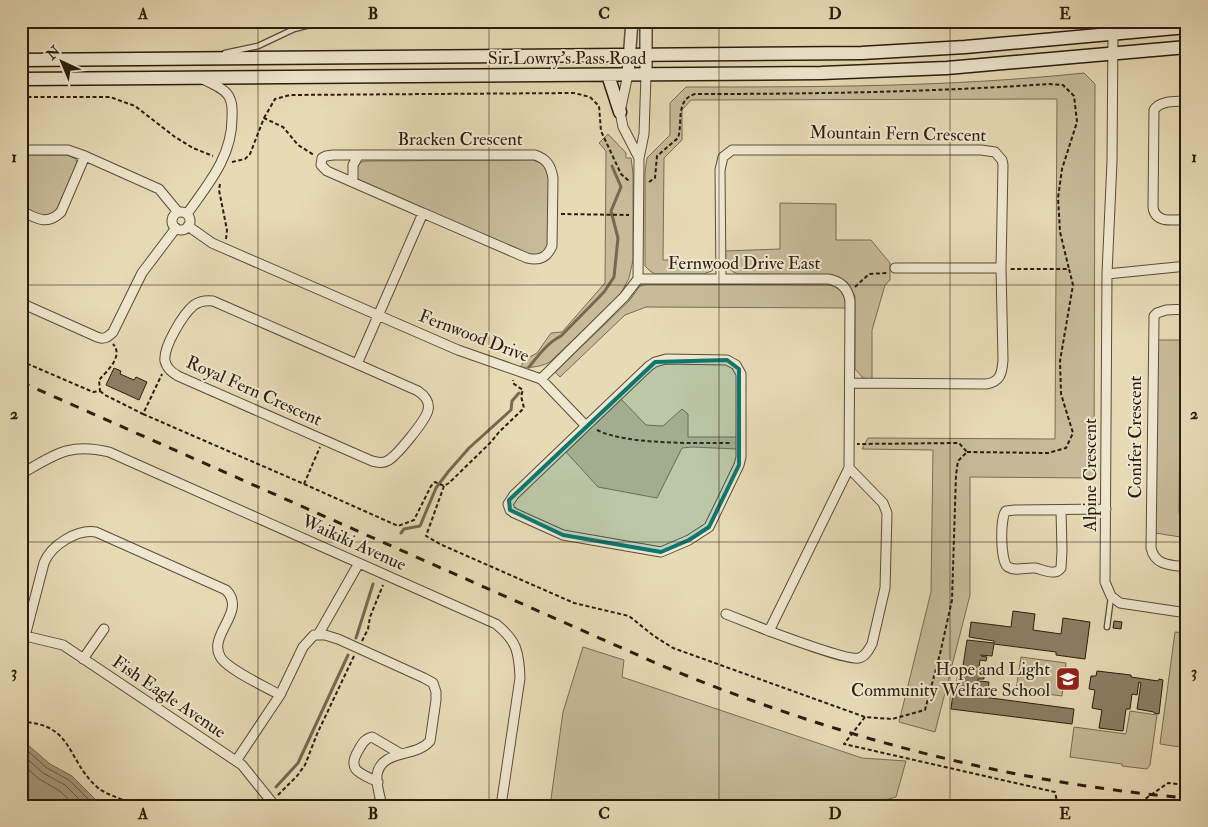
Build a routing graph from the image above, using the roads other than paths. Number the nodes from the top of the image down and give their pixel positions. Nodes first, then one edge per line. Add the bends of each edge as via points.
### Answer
1 (632, 21) edge
2 (646, 21) edge
3 (314, 23) edge
4 (398, 23) dead end
5 (1187, 28) edge
6 (1113, 34) junction
7 (1187, 47) edge
8 (1112, 54) junction
9 (646, 55) junction
10 (630, 56) junction
11 (204, 58) junction
12 (21, 60) edge
13 (628, 74) junction
14 (608, 75) junction
15 (646, 75) junction
16 (201, 78) junction
17 (21, 79) edge
18 (1187, 101) edge
19 (620, 112) junction
20 (21, 150) edge
21 (85, 156) junction
22 (358, 156) junction
23 (639, 158) junction
24 (353, 182) junction
25 (21, 211) edge
26 (423, 212) junction
27 (182, 213) junction
28 (1187, 219) edge
29 (188, 226) junction
30 (176, 228) junction
31 (1187, 266) edge
32 (896, 268) road end
33 (1001, 268) junction
34 (1107, 274) junction
35 (721, 278) junction
36 (638, 279) junction
37 (21, 304) edge
38 (1187, 308) edge
39 (378, 316) junction
40 (357, 364) junction
41 (541, 379) junction
42 (850, 383) junction
43 (586, 426) junction
44 (849, 468) junction
45 (21, 474) edge
46 (1106, 509) junction
47 (1060, 510) junction
48 (358, 563) junction
49 (1187, 567) edge
50 (1111, 596) junction
51 (1187, 613) edge
52 (726, 614) dead end
53 (1107, 627) dead end
54 (104, 628) dead end
55 (769, 631) junction
56 (23, 635) edge
57 (318, 635) junction
58 (83, 659) junction
59 (280, 695) junction
60 (401, 754) junction
61 (236, 761) junction
62 (378, 782) junction
63 (273, 803) edge
64 (382, 806) edge
65 (501, 806) edge

1 - 10 street
2 - 9 street
3 - 4 lane
3 - 11 lane via 258,46
5 - 6 main road, Sir Lowry's Pass Road
6 - 8 street, Alpine Crescent
6 - 9 main road, Sir Lowry's Pass Road via 862,53
7 - 8 main road, Sir Lowry's Pass Road
8 - 15 main road, Sir Lowry's Pass Road via 884,71
8 - 34 street, Alpine Crescent
9 - 10 main road, Sir Lowry's Pass Road
9 - 15 street
10 - 11 main road, Sir Lowry's Pass Road
10 - 13 street
11 - 12 main road, Sir Lowry's Pass Road
13 - 14 main road, Sir Lowry's Pass Road
13 - 15 main road, Sir Lowry's Pass Road
13 - 19 street
14 - 16 main road, Sir Lowry's Pass Road
14 - 19 main road
15 - 23 street via 644,134
16 - 17 main road, Sir Lowry's Pass Road
16 - 27 street via 221,89 230,99 230,141 211,181
18 - 28 street via 1162,103 1154,110 1153,207 1156,215 1164,220
19 - 23 street via 623,127
20 - 21 street via 68,150
21 - 25 street via 61,212 55,218 44,220
21 - 27 street via 155,187 171,206
22 - 24 street via 353,165
22 - 24 street, Bracken Crescent via 326,156 320,162 323,168
22 - 26 street, Bracken Crescent via 535,155 546,161 552,170 552,246 544,257 534,260
23 - 36 street
24 - 26 street, Bracken Crescent
26 - 39 street
27 - 29 street via 190,220
27 - 30 street via 174,215 172,220
29 - 30 street via 182,230
29 - 39 street, Fernwood Drive via 225,248
30 - 37 street via 142,273 113,332 107,337 101,339
31 - 34 street
32 - 33 street
33 - 35 street, Mountain Fern Crescent via 1003,165 995,152 743,149 732,150 721,162
33 - 42 street, Mountain Fern Crescent via 1003,360 998,380 986,384
34 - 46 street, Alpine Crescent
35 - 36 street, Fernwood Drive East
35 - 42 street, Fernwood Drive East via 837,280 846,289 850,301
36 - 41 street, Fernwood Drive
38 - 49 street, Conifer Crescent via 1162,311 1154,316 1151,548 1160,562
39 - 40 street
39 - 41 street, Fernwood Drive via 458,350
40 - 40 street, Royal Fern Crescent via 418,391 427,402 428,411 397,454 384,463 372,461 178,376 167,366 165,354 193,307 200,301 213,300
41 - 43 street
42 - 44 street
43 - 43 street via 655,362 666,359 726,360 736,365 741,374 739,465 709,527 667,551 652,552 563,535 510,510 508,504 514,494
44 - 55 street
44 - 55 street via 883,503 887,513 885,588 868,652 852,658
45 - 48 street, Waikiki Avenue via 67,450 82,448 109,452
46 - 47 street
46 - 50 street, Alpine Crescent via 1105,582
47 - 47 street via 1062,565 1057,572 1032,568 1014,570 1007,566 1003,560 1003,513 1012,510
48 - 57 street
48 - 65 street, Waikiki Avenue via 496,624 514,643 520,678
50 - 51 street via 1126,605
50 - 53 lane
52 - 55 street
54 - 58 street, Fish Eagle Avenue
56 - 58 street, Fish Eagle Avenue via 62,645
56 - 59 street via 48,553 77,534 96,532 226,590 232,597 233,608 219,641 219,654 224,662
57 - 59 street via 302,646
57 - 60 street via 338,639 433,683 436,700 430,741 417,751
58 - 61 street, Fish Eagle Avenue
59 - 61 street
60 - 62 street via 382,764 377,774
60 - 62 street via 372,737 365,740 354,758 354,767
61 - 63 street, Fish Eagle Avenue
62 - 64 street

